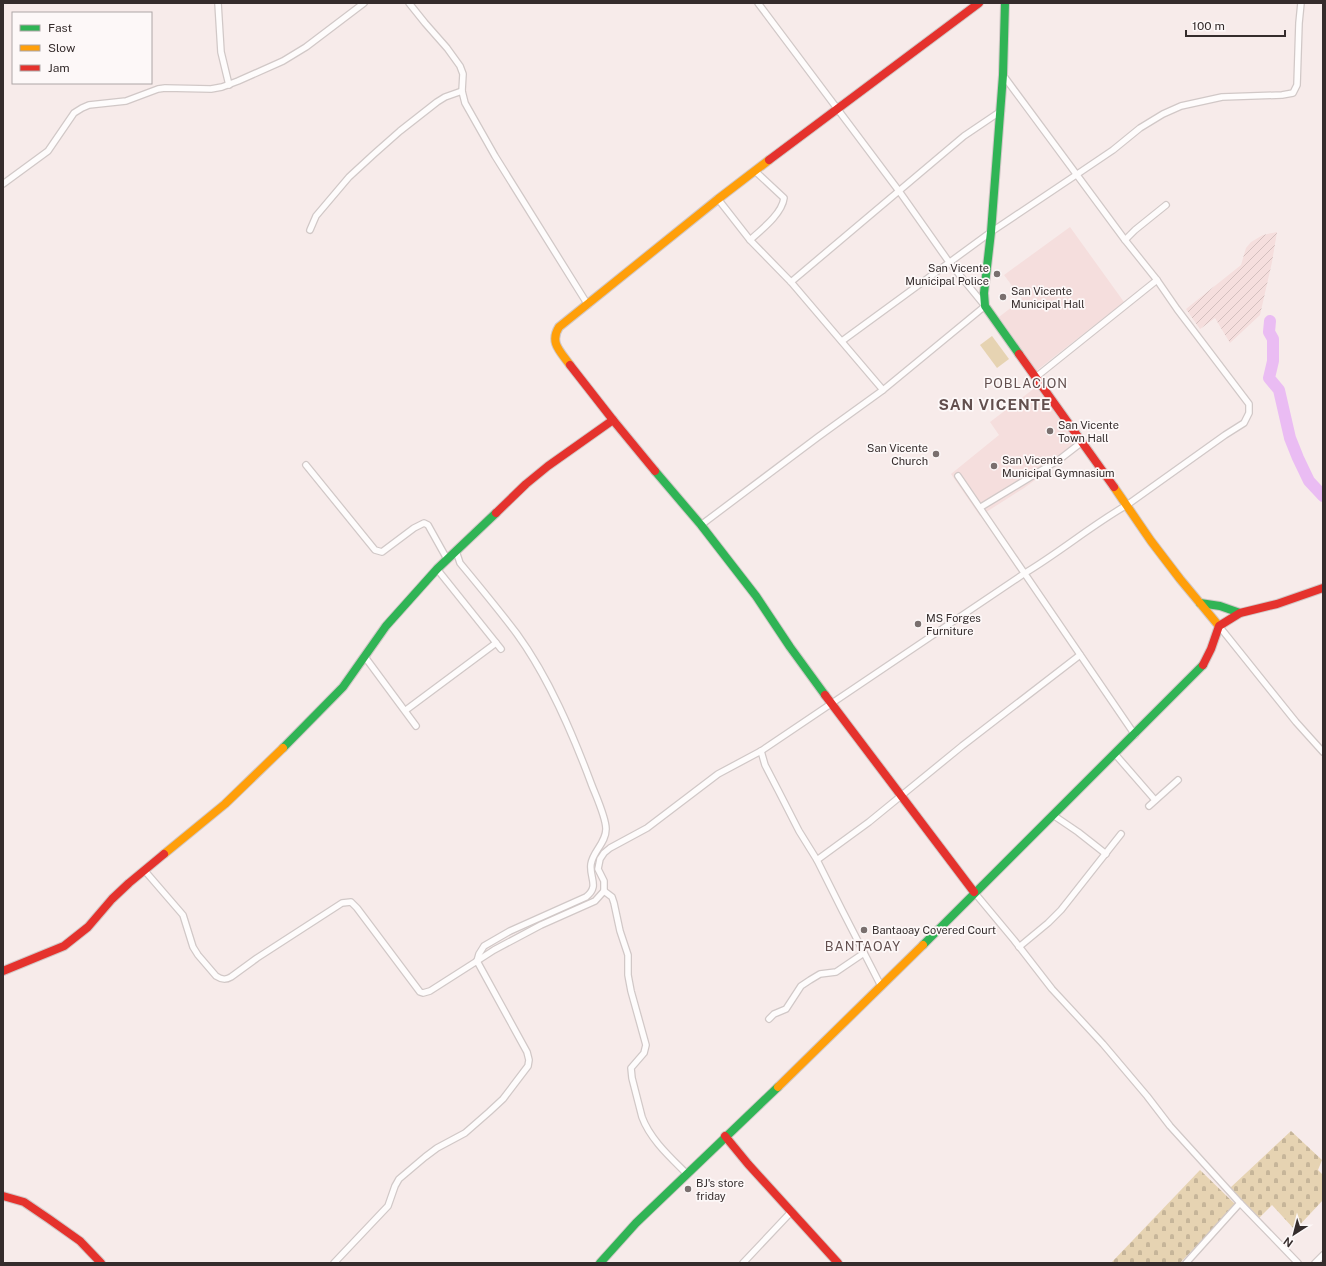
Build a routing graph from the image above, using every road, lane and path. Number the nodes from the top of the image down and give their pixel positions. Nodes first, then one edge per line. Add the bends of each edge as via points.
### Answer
1 (218, 3) edge
2 (364, 3) edge
3 (409, 3) edge
4 (758, 3) edge
5 (979, 3) edge
6 (1005, 3) edge
7 (1302, 3) edge
8 (1003, 75) junction
9 (229, 85) junction
10 (462, 91) junction
11 (837, 109) junction
12 (1001, 111) junction
13 (755, 171) junction
14 (1076, 175) junction
15 (3, 184) edge
16 (899, 191) junction
17 (718, 199) junction
18 (1166, 205) dead end
19 (310, 230) dead end
20 (991, 232) junction
21 (750, 240) junction
22 (1125, 240) junction
23 (949, 262) junction
24 (1156, 280) junction
25 (791, 282) junction
26 (588, 304) junction
27 (985, 306) junction
28 (842, 341) junction
29 (1036, 377) junction
30 (883, 390) junction
31 (613, 420) junction
32 (1082, 442) junction
33 (306, 465) dead end
34 (958, 476) dead end
35 (1127, 505) junction
36 (981, 507) junction
37 (701, 526) junction
38 (456, 550) junction
39 (447, 559) junction
40 (437, 569) junction
41 (1025, 573) junction
42 (1323, 588) edge
43 (1200, 603) junction
44 (1240, 613) junction
45 (1218, 626) junction
46 (496, 643) junction
47 (501, 649) dead end
48 (1080, 655) junction
49 (365, 657) junction
50 (832, 704) junction
51 (406, 710) junction
52 (416, 726) dead end
53 (1135, 735) junction
54 (761, 751) junction
55 (1323, 752) edge
56 (1115, 754) junction
57 (1178, 780) dead end
58 (901, 796) junction
59 (1156, 800) junction
60 (1149, 806) dead end
61 (1053, 815) junction
62 (1121, 834) dead end
63 (1106, 854) junction
64 (817, 860) junction
65 (145, 871) junction
66 (604, 891) junction
67 (974, 892) junction
68 (1020, 946) junction
69 (864, 953) junction
70 (477, 961) junction
71 (3, 971) edge
72 (882, 986) junction
73 (768, 1019) dead end
74 (725, 1136) junction
75 (686, 1173) junction
76 (3, 1196) edge
77 (1240, 1203) junction
78 (792, 1211) junction
79 (1323, 1255) edge
80 (101, 1263) edge
81 (334, 1263) edge
82 (600, 1263) edge
83 (743, 1263) edge
84 (838, 1263) edge
85 (1186, 1263) edge
86 (1298, 1263) edge
87 (1315, 1263) edge

1 - 9 street via 221,52
2 - 9 street via 306,47 283,61
3 - 10 street via 460,66 464,80
4 - 11 street
5 - 11 street
6 - 8 street
7 - 14 street via 1297,85 1293,92 1282,95 1222,97 1181,106 1140,128
8 - 12 street
8 - 14 street
9 - 15 street via 211,89 158,89 126,101 82,108 74,114 48,151
10 - 19 street via 437,102 374,154 349,177 316,216
10 - 26 street via 465,103 495,156
11 - 13 street
11 - 16 street
12 - 16 street via 964,136
12 - 20 street
13 - 17 street
13 - 21 street via 784,198 771,220
14 - 20 street
14 - 22 street
16 - 23 street
16 - 25 street
17 - 21 street
17 - 26 street
18 - 22 street
20 - 23 street
20 - 27 street via 984,286
21 - 25 street
22 - 24 street
23 - 27 street
23 - 28 street
24 - 29 street
24 - 35 street via 1249,404 1250,413 1244,423
25 - 28 street
26 - 31 street via 559,327 554,339 574,370
27 - 29 street
27 - 30 street
28 - 30 street
29 - 32 street
30 - 37 street via 818,436
31 - 37 street
31 - 38 street via 537,475
32 - 35 street
32 - 36 street
33 - 39 street via 375,550 382,552 424,523 428,525
34 - 36 street
35 - 41 street
35 - 43 street via 1151,541
36 - 41 street
37 - 50 street via 756,596
38 - 39 street
38 - 70 street via 460,563 518,635 550,686 579,750 606,825 605,839 591,865 594,885 590,894 510,930 484,946
39 - 40 street
40 - 46 street
40 - 49 street via 386,626
41 - 48 street
41 - 50 street
42 - 44 street via 1277,604
43 - 44 street
43 - 45 street
44 - 45 street
45 - 53 street via 1205,663
45 - 55 street
46 - 47 street
46 - 51 street
48 - 53 street
48 - 58 street
49 - 51 street
49 - 65 street via 343,687 284,748 225,804
50 - 54 street
50 - 58 street
51 - 52 street
53 - 56 street
54 - 64 street via 765,765
54 - 66 street via 718,774 647,828 604,853 598,869 604,881
56 - 59 street
56 - 61 street
57 - 59 street
58 - 64 street
58 - 67 street
59 - 60 street
61 - 63 street
61 - 67 street
62 - 63 street
63 - 68 street via 1061,910
64 - 69 street
65 - 70 street via 183,915 193,947 220,979 231,977 317,918 347,902 354,904 420,992 430,991
65 - 71 street via 112,899 88,927 64,946
66 - 70 street via 595,901 541,925
66 - 75 street via 612,897 614,903 628,955 628,975 646,1045 644,1053 631,1068 642,1117 666,1153
67 - 68 street
67 - 72 street
68 - 77 street via 1052,989 1103,1044 1170,1126
69 - 72 street
69 - 73 street via 836,972 820,974 801,986 786,1009
70 - 81 street via 527,1052 528,1066 503,1099 489,1112 465,1133 425,1157 399,1180 388,1206
72 - 74 street
74 - 75 street
74 - 78 street
75 - 82 street
76 - 80 street via 24,1202 49,1219 80,1241
77 - 85 street
77 - 86 street
78 - 83 street
78 - 84 street
79 - 87 street

